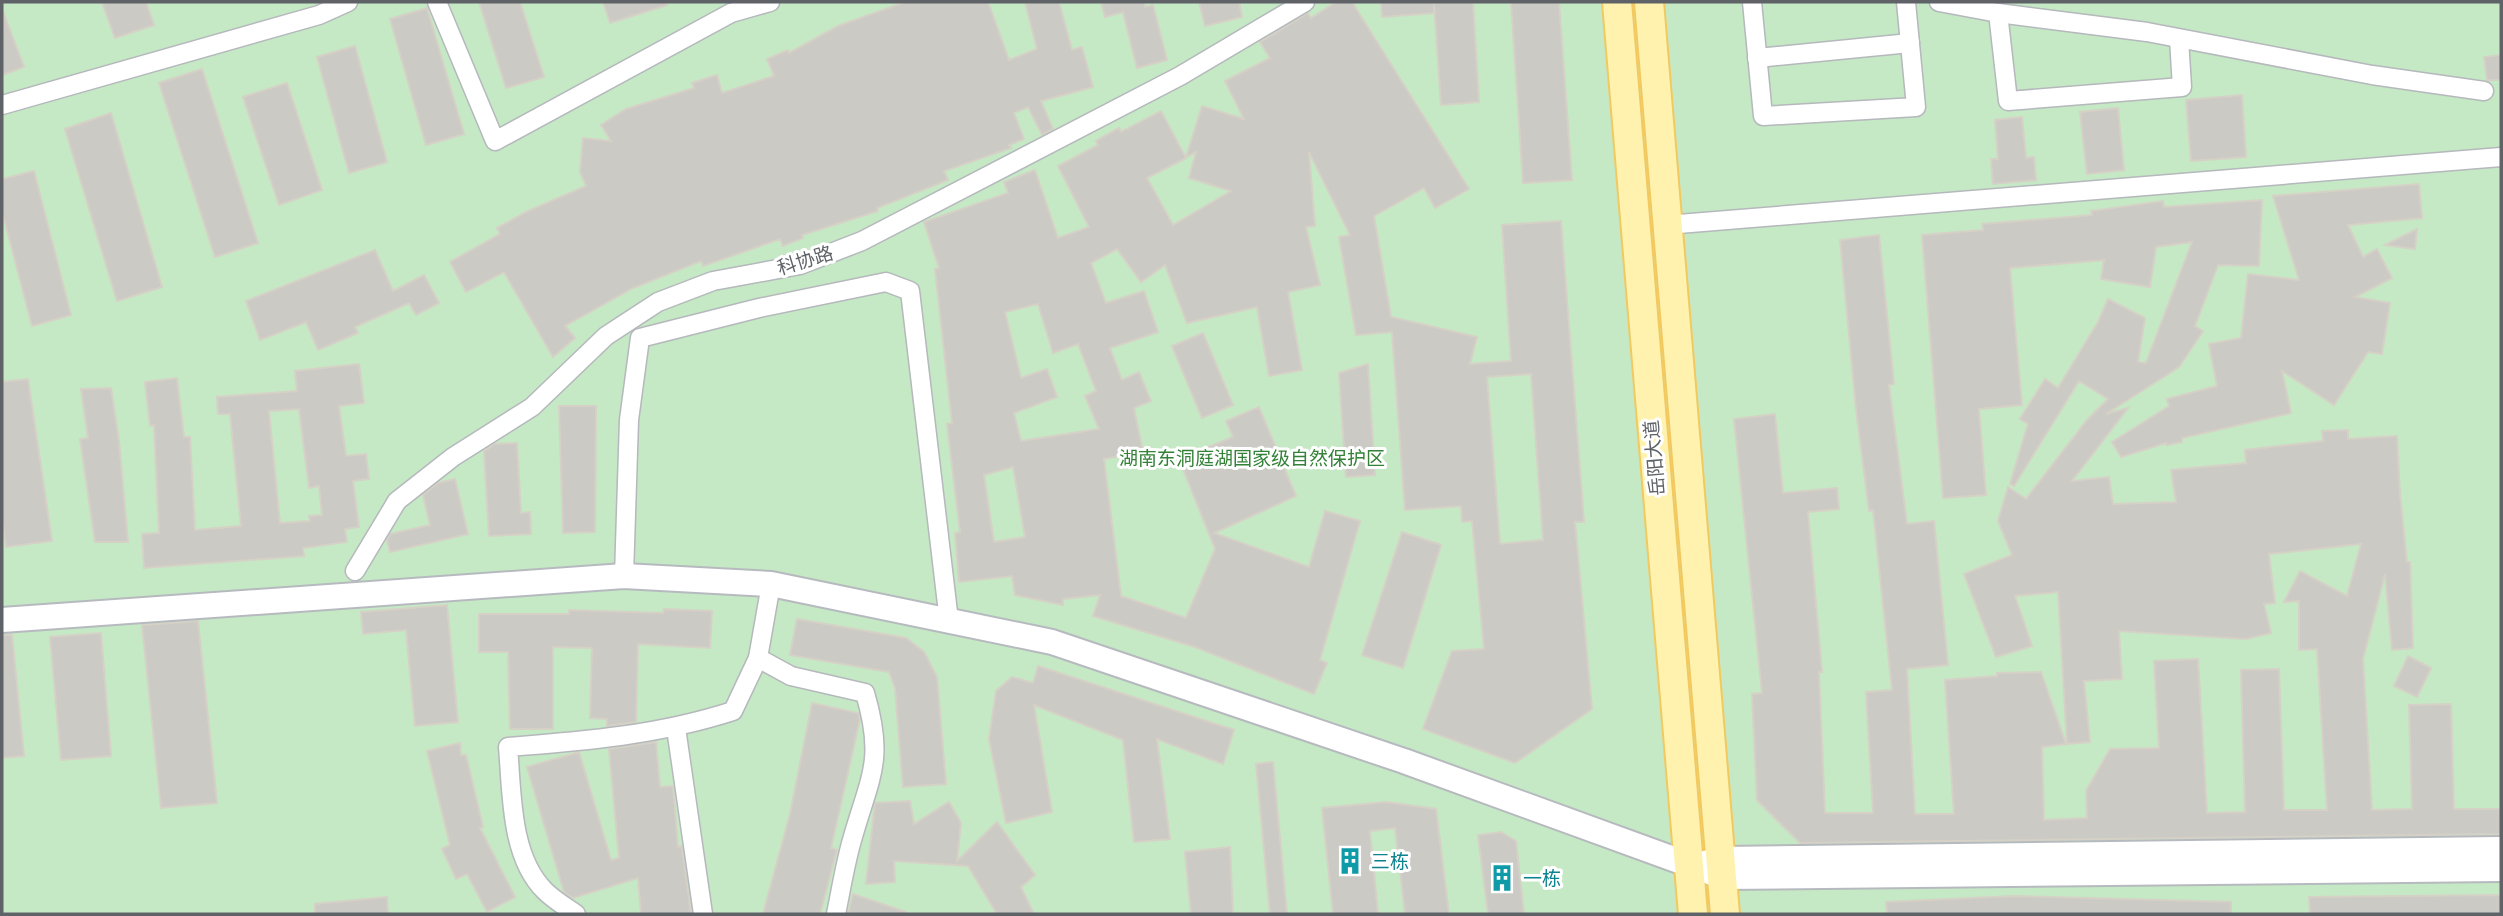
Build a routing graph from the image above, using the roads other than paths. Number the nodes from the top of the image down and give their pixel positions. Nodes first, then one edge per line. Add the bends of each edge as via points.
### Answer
1 (348, 2) edge
2 (437, 2) edge
3 (770, 2) edge
4 (1305, 2) edge
5 (1617, 2) edge
6 (1650, 2) edge
7 (1758, 2) edge
8 (1906, 2) edge
9 (1939, 2) edge
10 (1998, 13) junction
11 (2179, 38) junction
12 (1910, 43) junction
13 (1757, 58) junction
14 (2484, 91) dead end
15 (2, 106) edge
16 (2501, 157) edge
17 (1666, 225) junction
18 (355, 571) dead end
19 (624, 576) junction
20 (771, 584) junction
21 (2, 620) edge
22 (949, 621) junction
23 (758, 658) junction
24 (676, 728) junction
25 (2501, 849) edge
26 (1690, 867) junction
27 (1722, 868) junction
28 (2501, 869) edge
29 (576, 914) edge
30 (703, 914) edge
31 (836, 914) edge
32 (1693, 914) edge
33 (1726, 914) edge

1 - 15 street via 318,15
2 - 3 street via 495,141 731,13
4 - 18 street, 科协路 via 1180,76 862,241 800,265 713,281 658,302 606,336 532,407 453,457 397,501
5 - 26 main road, 岳阳大道
6 - 17 main road, 岳阳大道
7 - 13 street
8 - 12 street
9 - 10 street
10 - 11 street
10 - 11 street via 2008,101 2182,87
11 - 14 street
12 - 13 street
12 - 13 street via 1916,107 1763,116
16 - 17 street
17 - 27 main road, 岳阳大道
19 - 20 street
19 - 21 street
19 - 22 street via 629,421 640,338 886,282 910,290
20 - 22 street
20 - 23 street
22 - 26 street via 1052,642 1404,761
23 - 24 street via 733,711
23 - 31 street via 791,676 865,692 876,728 874,774 852,840
24 - 29 street via 508,747 525,863 544,891
24 - 30 street
25 - 27 street
26 - 27 street
26 - 32 main road, 岳阳大道
27 - 28 street
27 - 33 main road, 岳阳大道

